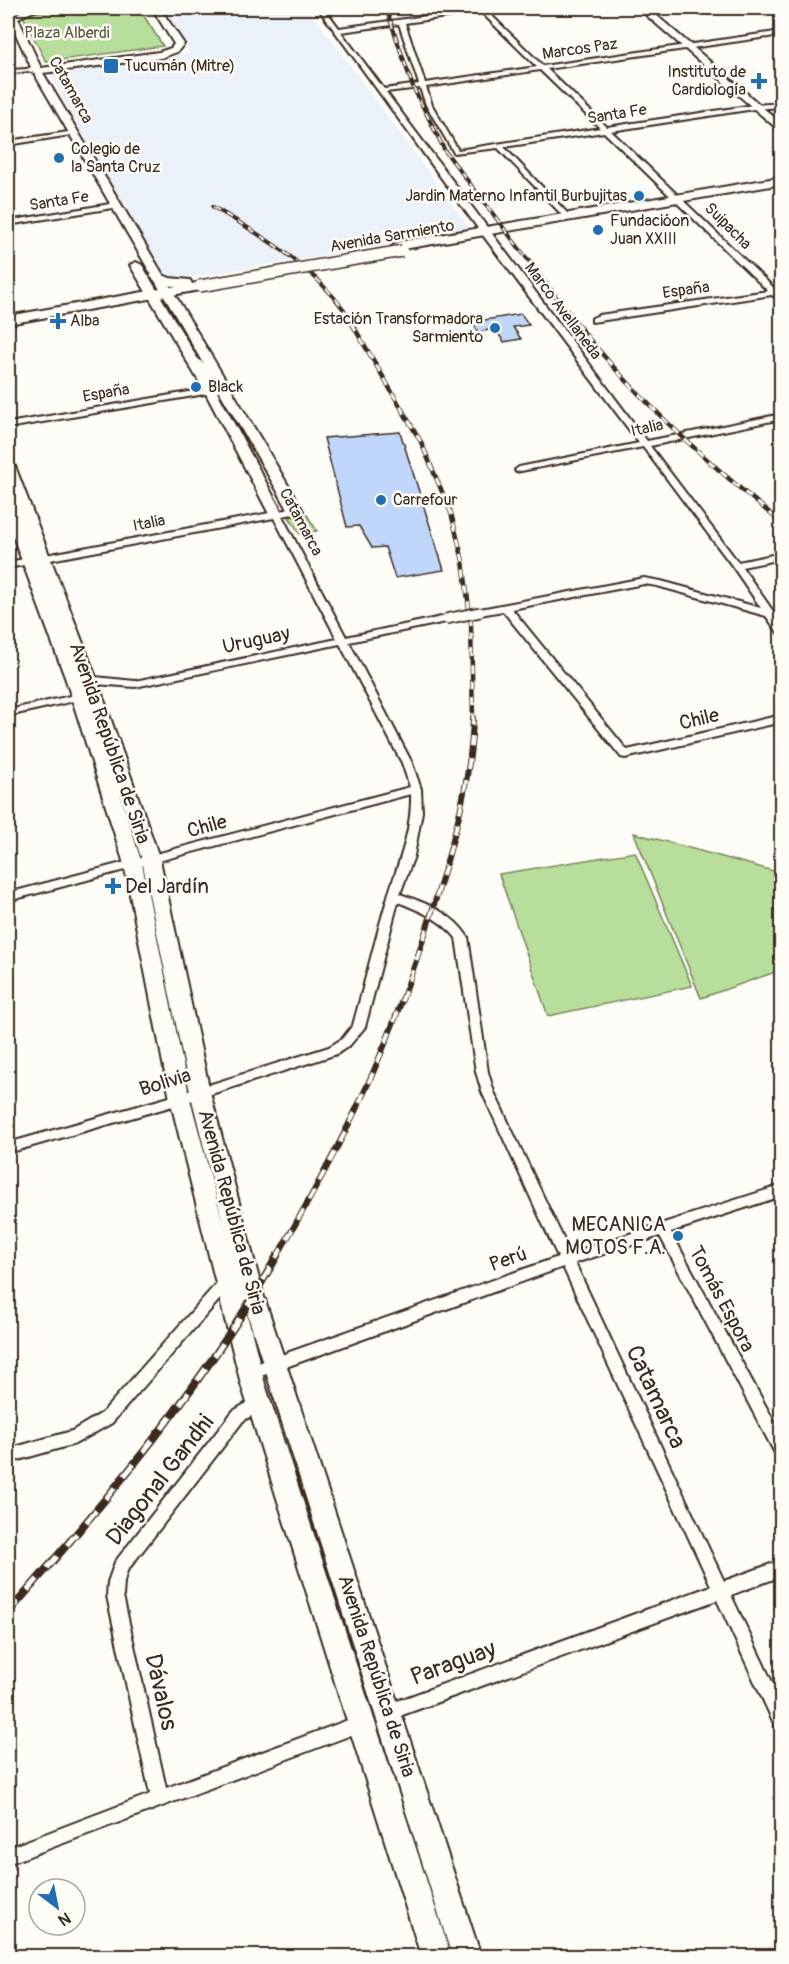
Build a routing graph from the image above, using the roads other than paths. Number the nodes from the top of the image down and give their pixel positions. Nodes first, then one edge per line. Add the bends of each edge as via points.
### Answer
1 (36, 8) edge
2 (146, 8) edge
3 (156, 8) edge
4 (321, 8) edge
5 (481, 8) edge
6 (498, 8) edge
7 (643, 8) edge
8 (652, 8) edge
9 (8, 10) edge
10 (401, 20) junction
11 (8, 30) edge
12 (339, 30) junction
13 (782, 33) edge
14 (691, 46) junction
15 (171, 49) junction
16 (543, 68) junction
17 (38, 69) junction
18 (26, 70) junction
19 (8, 72) edge
20 (422, 86) junction
21 (383, 91) junction
22 (782, 105) edge
23 (754, 107) junction
24 (766, 108) junction
25 (782, 121) edge
26 (607, 129) junction
27 (782, 130) edge
28 (69, 134) junction
29 (8, 143) edge
30 (500, 146) junction
31 (782, 180) edge
32 (782, 186) edge
33 (681, 201) junction
34 (110, 206) junction
35 (566, 217) junction
36 (8, 223) edge
37 (486, 234) junction
38 (194, 284) junction
39 (157, 288) junction
40 (778, 292) edge
41 (782, 300) edge
42 (174, 304) junction
43 (8, 314) edge
44 (8, 320) edge
45 (595, 320) dead end
46 (218, 389) junction
47 (782, 416) edge
48 (8, 426) edge
49 (645, 443) junction
50 (8, 466) edge
51 (519, 470) dead end
52 (8, 504) edge
53 (296, 511) joint
54 (276, 514) junction
55 (782, 556) edge
56 (35, 559) junction
57 (8, 565) edge
58 (736, 566) junction
59 (505, 608) junction
60 (767, 613) junction
61 (782, 632) edge
62 (344, 640) junction
63 (81, 688) junction
64 (8, 713) edge
65 (782, 718) edge
66 (416, 789) junction
67 (142, 862) junction
68 (394, 896) junction
69 (8, 897) edge
70 (333, 1051) joint
71 (190, 1095) junction
72 (8, 1148) edge
73 (782, 1190) edge
74 (663, 1229) junction
75 (567, 1260) junction
76 (235, 1274) junction
77 (275, 1362) junction
78 (250, 1373) junction
79 (259, 1403) junction
80 (782, 1452) edge
81 (8, 1456) edge
82 (782, 1568) edge
83 (721, 1590) junction
84 (115, 1596) joint
85 (389, 1712) junction
86 (782, 1722) edge
87 (362, 1723) junction
88 (160, 1800) junction
89 (8, 1856) edge
90 (436, 1956) edge
91 (468, 1956) edge

1 - 9 main road
1 - 17 main road, Catamarca via 13,17
2 - 15 main road
3 - 15 main road via 179,44
4 - 12 street, Marco Avellaneda
5 - 6 street
5 - 10 street
5 - 16 street, Suipacha
7 - 14 main road
8 - 14 main road
10 - 12 street
10 - 20 street
11 - 18 main road, Catamarca
12 - 21 street, Marco Avellaneda
13 - 14 street, Marcos Paz
14 - 16 street, Marcos Paz
14 - 23 main road
14 - 24 main road
15 - 17 main road via 161,55
16 - 20 street, Marcos Paz
16 - 26 street, Suipacha
17 - 18 main road
17 - 28 main road, Catamarca
18 - 19 street
18 - 28 main road, Catamarca
20 - 21 street, Marcos Paz
20 - 30 street, Santa Fe via 436,120 456,152
21 - 37 street, Marco Avellaneda
22 - 24 street, Santa Fe
23 - 24 street, Santa Fe
23 - 26 street, Santa Fe
23 - 27 main road
24 - 25 main road
26 - 30 street, Santa Fe
26 - 33 street, Suipacha
28 - 29 street
28 - 34 main road, Catamarca
30 - 35 street
31 - 33 main road, Avenida Sarmiento
32 - 33 main road, Avenida Sarmiento
33 - 35 main road, Avenida Sarmiento
33 - 37 main road, Avenida Sarmiento
33 - 40 street, Suipacha
34 - 36 street, Santa Fe
34 - 39 main road, Catamarca
35 - 37 main road, Avenida Sarmiento
37 - 38 main road, Avenida Sarmiento, bridge
37 - 49 street, Marco Avellaneda
38 - 39 main road, Avenida Sarmiento
38 - 39 main road via 167,282
38 - 42 main road via 178,293
39 - 42 main road, Catamarca
39 - 43 main road, Avenida Sarmiento
39 - 44 main road, Avenida Sarmiento
39 - 46 main road, Catamarca via 187,353
40 - 41 street, Suipacha
40 - 45 street, España
42 - 46 main road, Catamarca
46 - 48 street, España
46 - 53 main road, Catamarca
46 - 54 main road, Catamarca
47 - 49 street, Italia
49 - 51 street, Italia
49 - 58 street, Marco Avellaneda
50 - 56 main road, Avenida República de Siria
52 - 56 main road, Avenida República de Siria
53 - 54 street, Italia
54 - 56 street, Italia
54 - 62 street, Catamarca
55 - 58 street
56 - 57 street, Italia
56 - 63 main road, Avenida República de Siria
58 - 60 street, Marco Avellaneda
59 - 60 street via 644,581
59 - 62 street, Uruguay, bridge
59 - 65 street, Chile via 625,754
60 - 61 street, Marco Avellaneda
62 - 63 street, Uruguay via 135,684
62 - 66 street, Catamarca via 407,763
63 - 64 street, Uruguay
63 - 67 main road, Avenida República de Siria
66 - 67 street, Chile
66 - 68 street, Catamarca via 417,812 408,856
67 - 69 street, Chile
67 - 71 main road, Avenida República de Siria
68 - 70 street, Catamarca via 359,1027
68 - 75 street, Catamarca via 434,912 462,937 488,1092
70 - 71 street, Bolivia
71 - 72 street, Bolivia
71 - 76 main road, Avenida República de Siria
73 - 74 street, Perú
74 - 75 street, Perú
74 - 80 street, Tomás Espora
75 - 77 street, Perú
75 - 83 street, Catamarca
76 - 77 main road, Avenida República de Siria via 252,1294
76 - 78 main road, Avenida República de Siria
76 - 81 street via 107,1418 75,1437
77 - 78 street, Perú
77 - 85 main road, Avenida República de Siria
78 - 79 main road, Avenida República de Siria
79 - 84 street, Diagonal Gandhi via 238,1416 121,1567
79 - 87 main road, Avenida República de Siria
82 - 83 street, Paraguay
83 - 85 street, Paraguay
83 - 86 street, Catamarca
84 - 88 street, Dávalos
85 - 87 street, Paraguay
85 - 91 main road, Avenida República de Siria
87 - 88 street, Paraguay
87 - 90 main road, Avenida República de Siria
88 - 89 street, Paraguay

